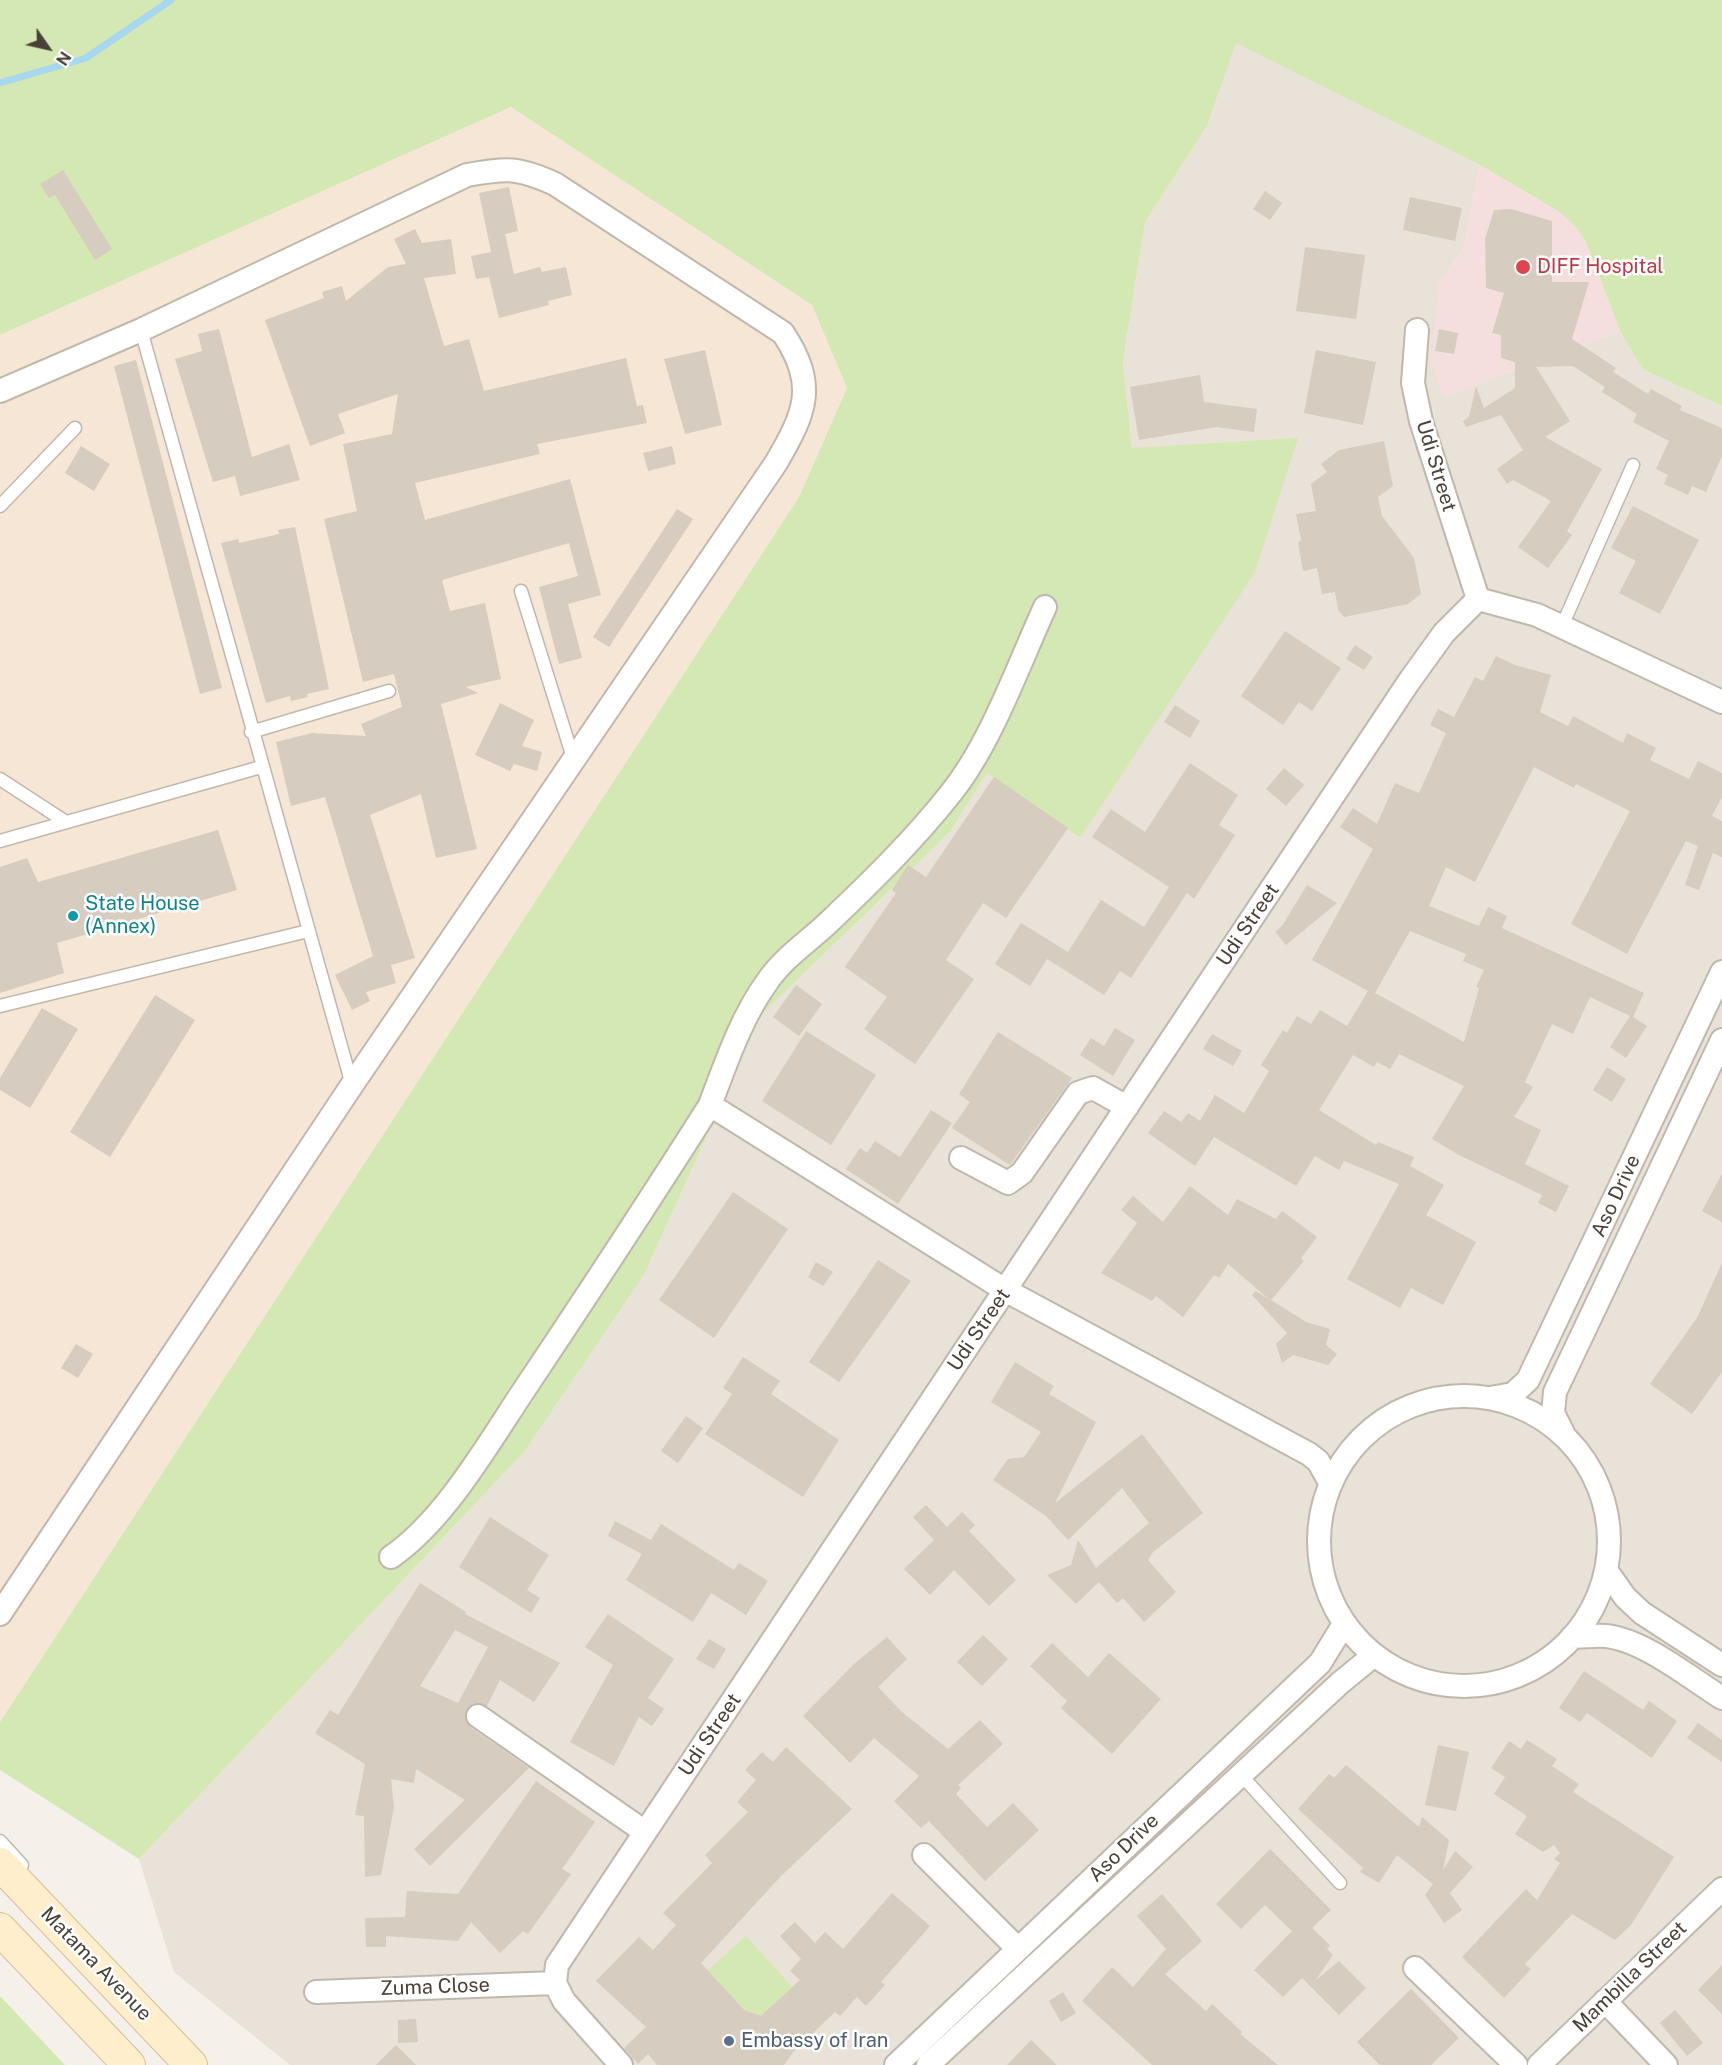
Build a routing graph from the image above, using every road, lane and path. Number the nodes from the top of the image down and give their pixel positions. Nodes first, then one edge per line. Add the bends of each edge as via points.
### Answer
1 (141, 330) junction
2 (1417, 330) dead end
3 (0, 391) edge
4 (75, 428) dead end
5 (1633, 465) dead end
6 (0, 506) edge
7 (521, 591) dead end
8 (1478, 599) junction
9 (1045, 607) dead end
10 (1562, 626) junction
11 (389, 691) dead end
12 (1722, 702) edge
13 (251, 732) junction
14 (574, 761) junction
15 (261, 767) junction
16 (0, 779) edge
17 (66, 822) junction
18 (0, 842) edge
19 (308, 931) junction
20 (1722, 972) edge
21 (0, 1006) edge
22 (1722, 1040) edge
23 (352, 1085) junction
24 (710, 1105) junction
25 (1127, 1107) junction
26 (961, 1158) dead end
27 (1005, 1290) junction
28 (1490, 1398) junction
29 (1563, 1435) junction
30 (1331, 1484) junction
31 (391, 1557) dead end
32 (1606, 1570) junction
33 (0, 1614) edge
34 (1344, 1624) junction
35 (1572, 1637) junction
36 (1372, 1656) junction
37 (1722, 1665) edge
38 (1722, 1698) edge
39 (478, 1716) dead end
40 (1241, 1775) junction
41 (645, 1832) junction
42 (0, 1841) edge
43 (924, 1855) dead end
44 (0, 1864) edge
45 (31, 1875) dead end
46 (1340, 1883) dead end
47 (1722, 1889) edge
48 (0, 1929) edge
49 (1017, 1950) junction
50 (102, 1952) dead end
51 (1416, 1968) dead end
52 (555, 1983) junction
53 (316, 1992) dead end
54 (1605, 2001) junction
55 (129, 2065) edge
56 (191, 2065) edge
57 (207, 2065) edge
58 (621, 2065) edge
59 (896, 2065) edge
60 (928, 2065) edge
61 (1516, 2065) edge
62 (1539, 2065) edge
63 (1666, 2065) edge

1 - 3 street
1 - 13 lane
1 - 14 street via 467,175 505,168 529,172 555,184 783,333 798,355 805,390 799,424 776,464
2 - 8 street, Udi Street via 1413,383 1421,421
4 - 6 lane
5 - 10 lane
7 - 14 lane
8 - 10 street via 1511,606
8 - 25 street, Udi Street via 1444,633 1408,683
9 - 24 street via 989,731 953,791 912,840 827,924 794,950 768,980 735,1040
10 - 12 street
11 - 13 lane
13 - 15 lane
14 - 23 street
15 - 17 lane
15 - 19 lane
16 - 17 lane
17 - 18 lane
19 - 21 lane
19 - 23 lane
20 - 28 street, Aso Drive via 1533,1371 1513,1395
22 - 29 street, Aso Drive via 1555,1392 1553,1413
23 - 33 street
24 - 27 street
24 - 31 street via 497,1431 428,1527
25 - 26 street via 1093,1088 1078,1093 1022,1173 1008,1183
25 - 27 street, Udi Street
27 - 30 street via 1309,1454 1318,1461
27 - 41 street, Udi Street
28 - 29 street via 1525,1410
28 - 30 street via 1431,1399 1403,1409 1356,1444
29 - 32 street via 1583,1457 1597,1483 1609,1541
30 - 34 street via 1319,1524 1318,1554 1324,1583
32 - 35 street via 1597,1599
32 - 37 street via 1625,1597 1642,1612
34 - 36 street
34 - 49 street, Aso Drive via 1320,1663
35 - 36 street via 1539,1665 1484,1686 1454,1687 1425,1682
35 - 38 street via 1624,1640
36 - 40 street, Aso Drive
39 - 41 street
40 - 46 lane
40 - 60 street, Aso Drive
41 - 52 street, Udi Street via 558,1965
42 - 45 lane
43 - 49 street
44 - 56 main road, Matama Avenue
47 - 54 street, Mambilla Street
48 - 55 main road
49 - 59 street, Aso Drive
50 - 57 lane
51 - 61 street
52 - 53 street, Zuma Close
52 - 58 street via 564,2001
54 - 62 street, Mambilla Street
54 - 63 street

